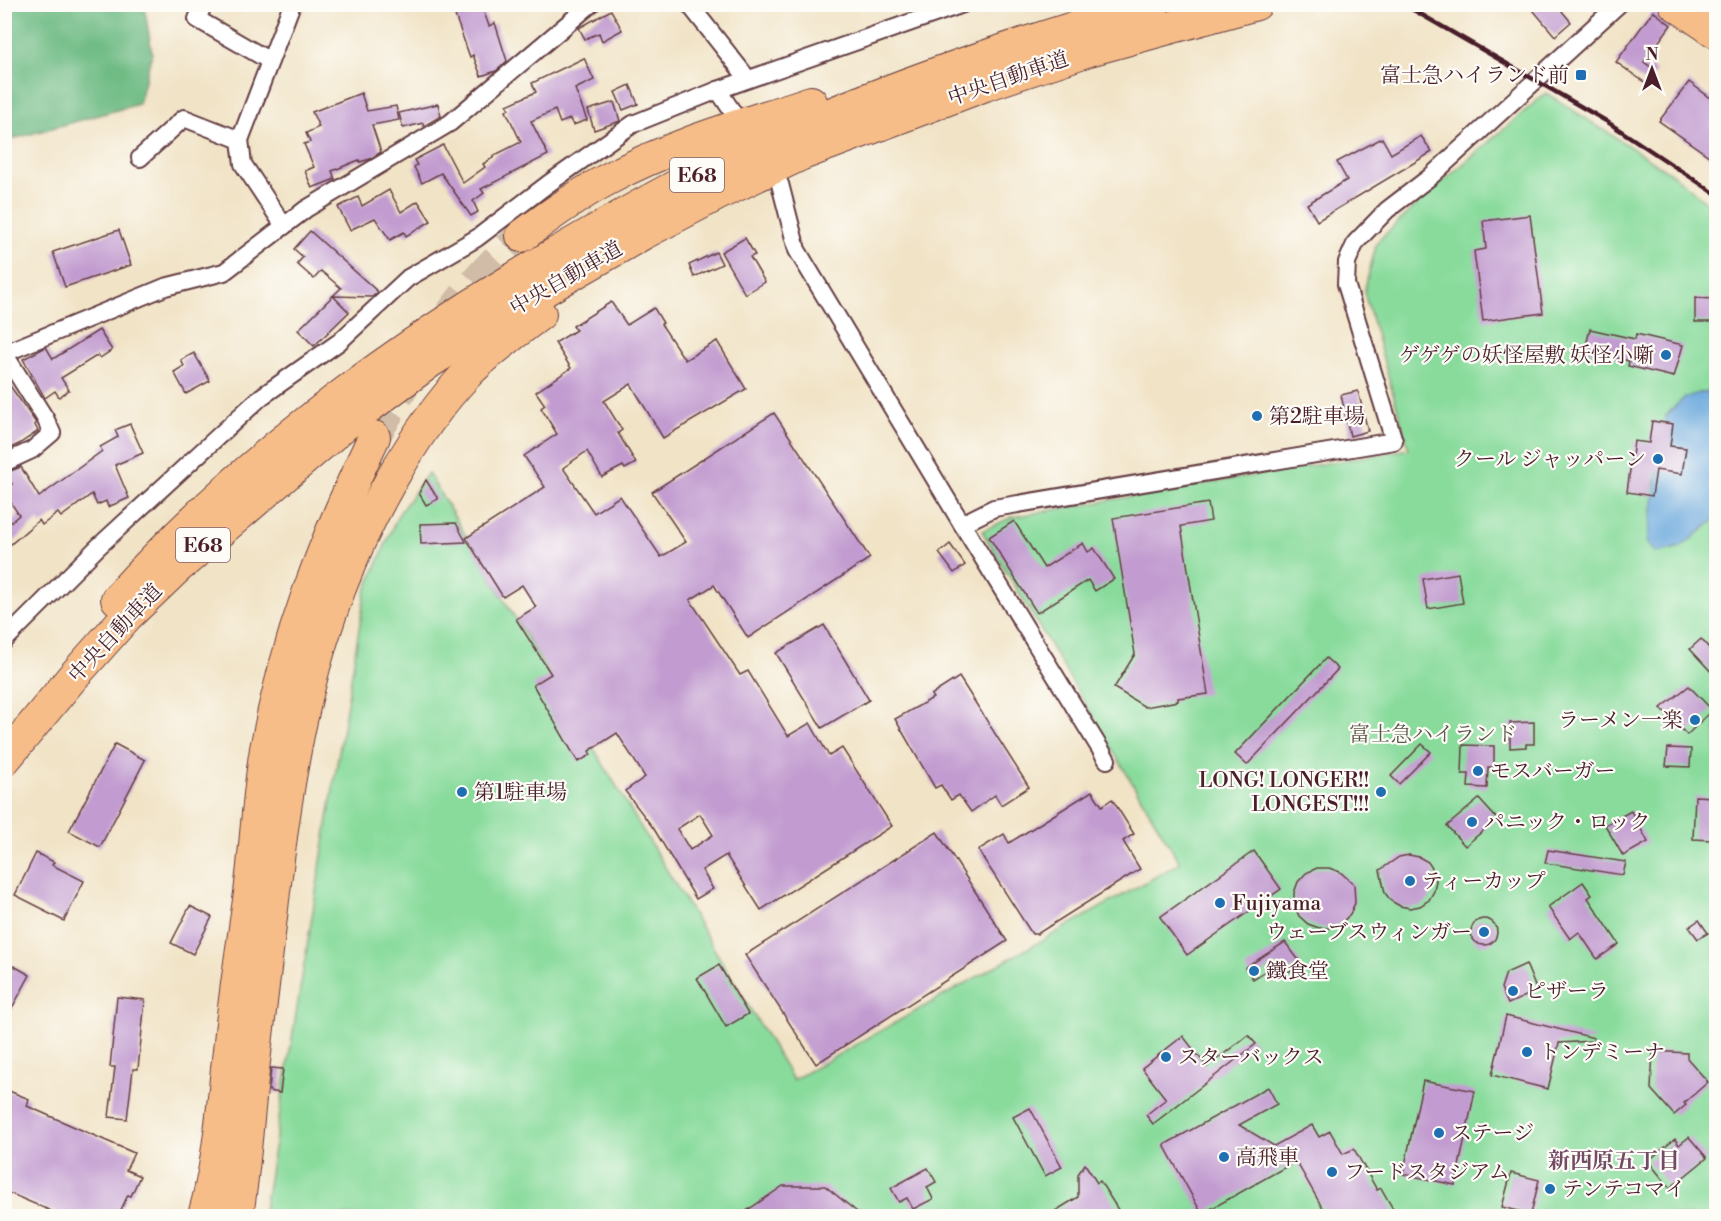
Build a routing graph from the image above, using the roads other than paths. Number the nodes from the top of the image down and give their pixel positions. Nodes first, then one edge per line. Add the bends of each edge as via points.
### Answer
1 (204, 4) edge
2 (292, 4) edge
3 (689, 4) edge
4 (963, 4) edge
5 (1139, 4) edge
6 (1154, 4) edge
7 (1256, 4) edge
8 (1620, 4) edge
9 (1675, 4) edge
10 (585, 7) edge
11 (1716, 32) edge
12 (270, 61) junction
13 (748, 79) junction
14 (718, 90) junction
15 (732, 111) dead end
16 (240, 140) junction
17 (802, 154) junction
18 (140, 158) dead end
19 (780, 184) dead end
20 (284, 226) junction
21 (522, 236) tunnel mouth
22 (4, 352) edge
23 (374, 437) tunnel mouth
24 (4, 463) edge
25 (962, 524) junction
26 (4, 642) edge
27 (4, 737) edge
28 (4, 760) edge
29 (1107, 760) dead end
30 (219, 1144) junction
31 (245, 1163) junction
32 (204, 1216) edge
33 (222, 1216) edge
34 (237, 1216) edge
35 (249, 1216) edge

1 - 12 street via 197,19
2 - 12 street
3 - 13 street
4 - 13 street
5 - 21 highway via 1023,32 652,158 566,204
6 - 27 highway, 中央自動車道 / E68 via 983,58 791,130 633,209 477,300 330,403 222,492 164,547 82,637
7 - 17 highway, 中央自動車道 / E68 via 1058,60
8 - 25 street via 1356,242 1347,262 1346,284 1394,441 994,508
9 - 11 highway
10 - 20 street via 450,123
12 - 16 street
13 - 14 street
14 - 15 street
14 - 26 street via 633,124 477,238 408,278 339,342 261,397 98,547
16 - 18 street via 184,118
16 - 20 street via 243,164
17 - 28 highway, 中央自動車道 / E68 via 722,192 550,286 431,361 343,426 178,567 128,616 70,678
17 - 31 highway via 620,261 508,338 468,373 438,407 379,500 329,614 303,705 284,815
19 - 25 street via 797,250
20 - 22 street via 224,272 165,287
22 - 24 street via 52,433 32,450
23 - 30 highway via 316,568 280,686 257,814
25 - 29 street
30 - 32 highway
30 - 33 highway
31 - 34 highway
31 - 35 highway

